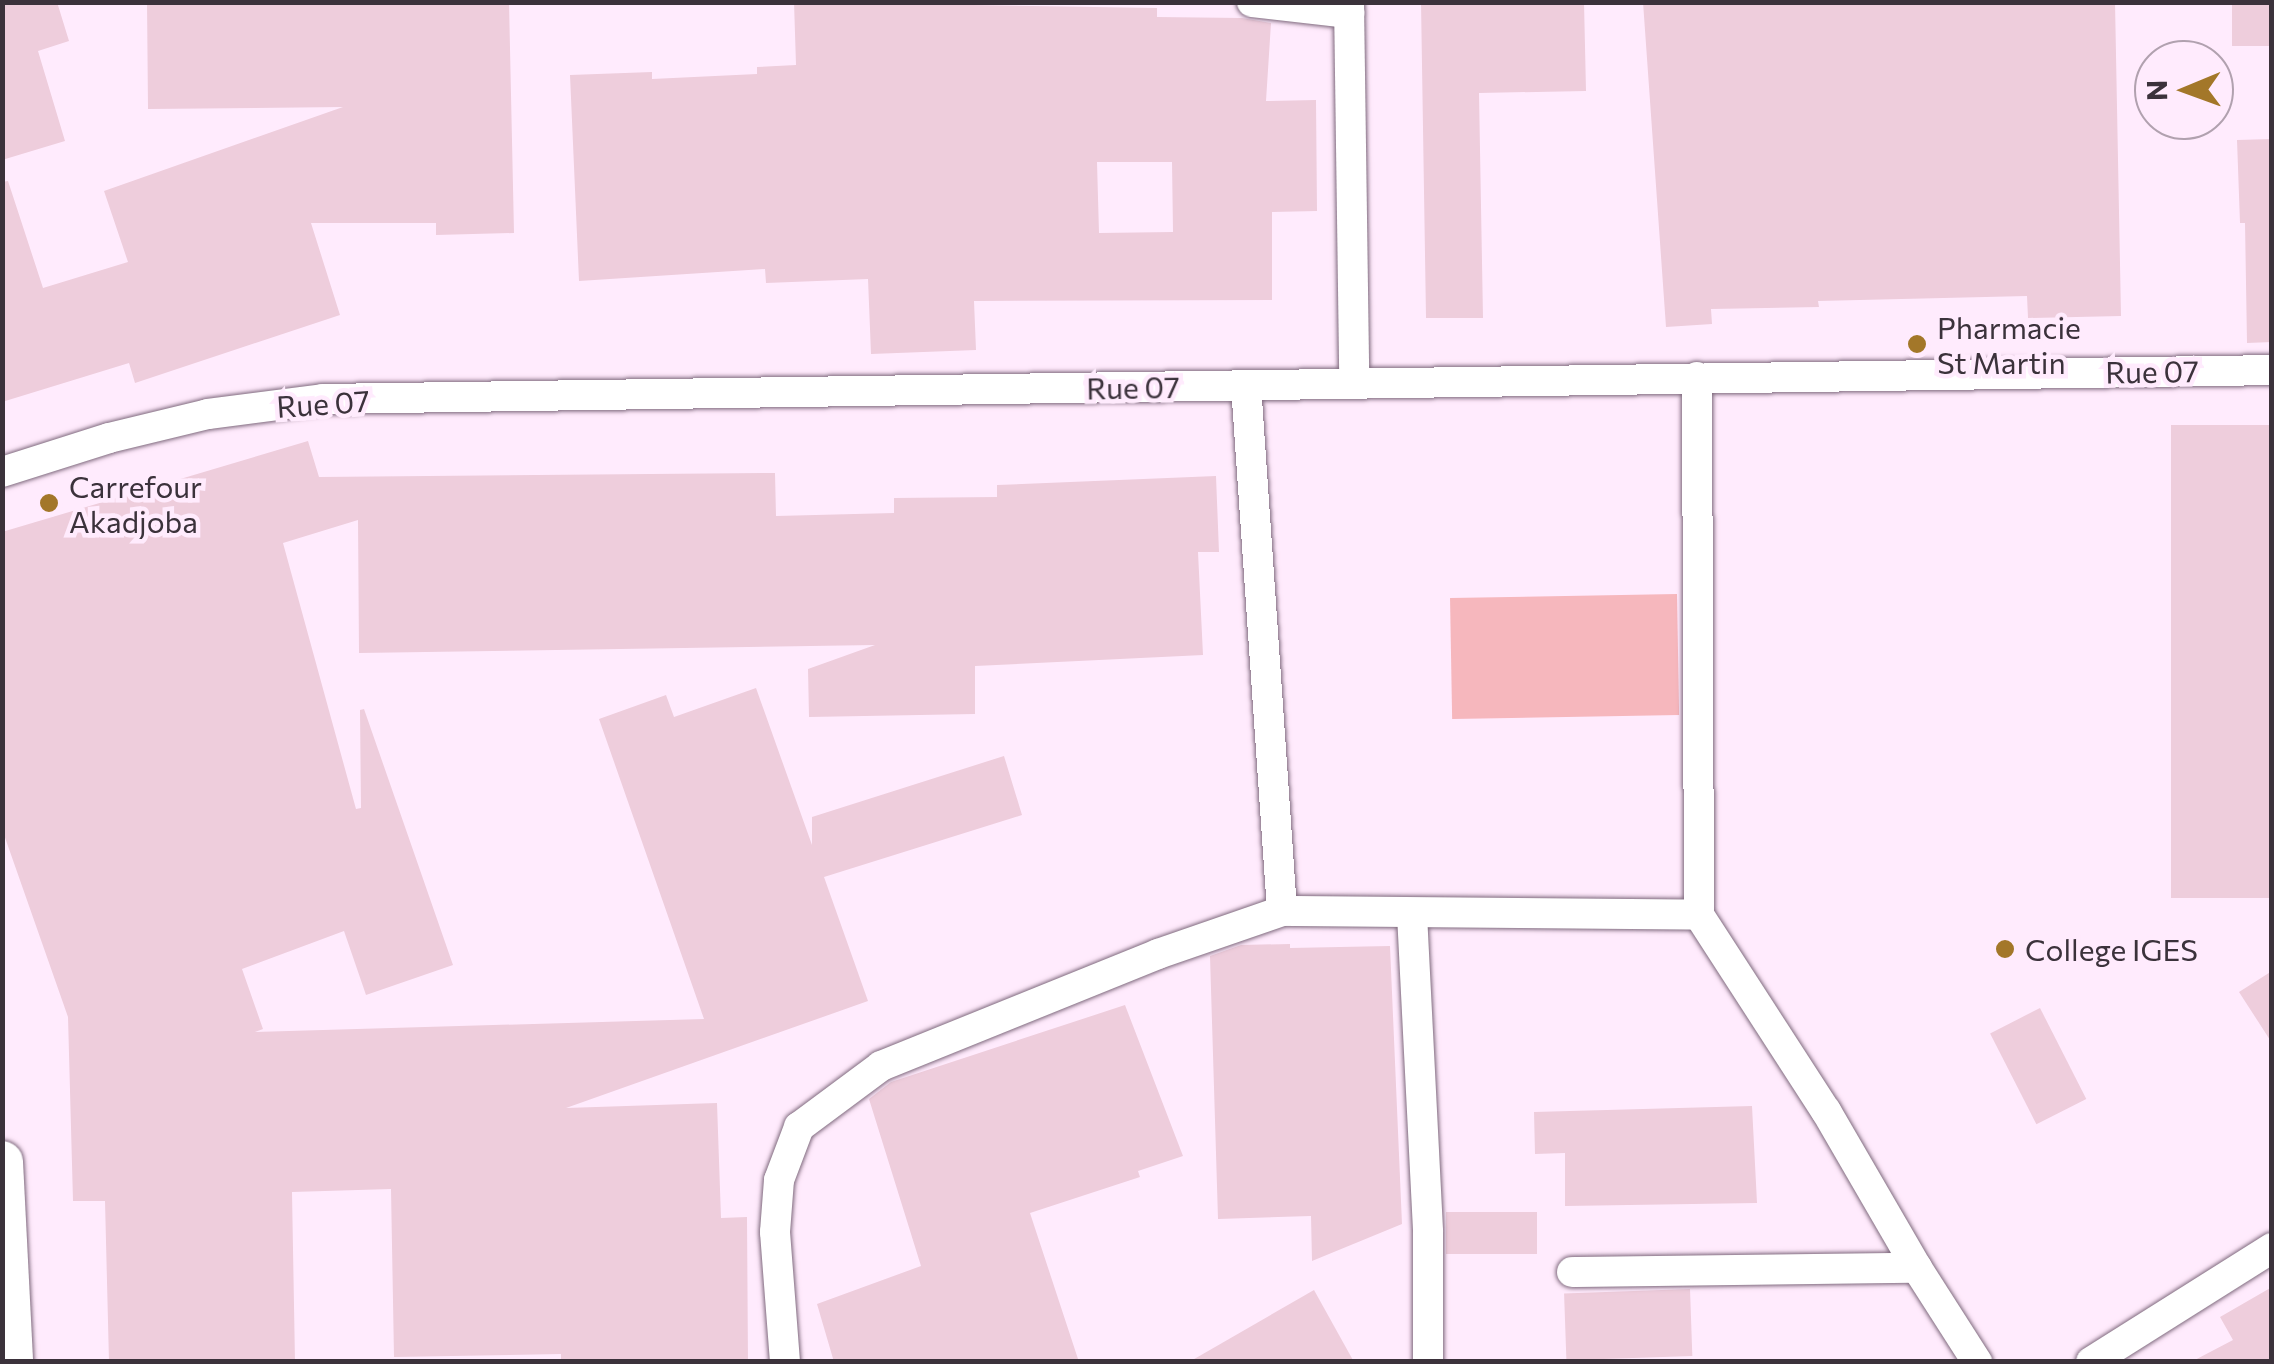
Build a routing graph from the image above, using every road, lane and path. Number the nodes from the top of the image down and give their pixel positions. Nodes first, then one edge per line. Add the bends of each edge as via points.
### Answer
1 (1252, 2) edge
2 (1349, 8) edge
3 (2272, 370) edge
4 (1698, 377) junction
5 (1354, 382) junction
6 (1246, 385) junction
7 (2, 472) edge
8 (1282, 911) junction
9 (1412, 914) junction
10 (1699, 915) junction
11 (2, 1162) edge
12 (2272, 1248) edge
13 (1917, 1268) junction
14 (1572, 1272) dead end
15 (12, 1362) edge
16 (784, 1362) edge
17 (1428, 1362) edge
18 (1977, 1362) edge
19 (2091, 1362) edge

1 - 2 street
2 - 5 street
3 - 4 street, Rue 07
4 - 5 street, Rue 07
4 - 10 street
5 - 6 street, Rue 07
6 - 7 street, Rue 07 via 323,400 208,414
6 - 8 street
8 - 9 street
8 - 16 street via 881,1066 799,1127 778,1180
9 - 10 street
9 - 17 street
10 - 13 street via 1826,1110
11 - 15 main road
12 - 19 street
13 - 14 street
13 - 18 street

